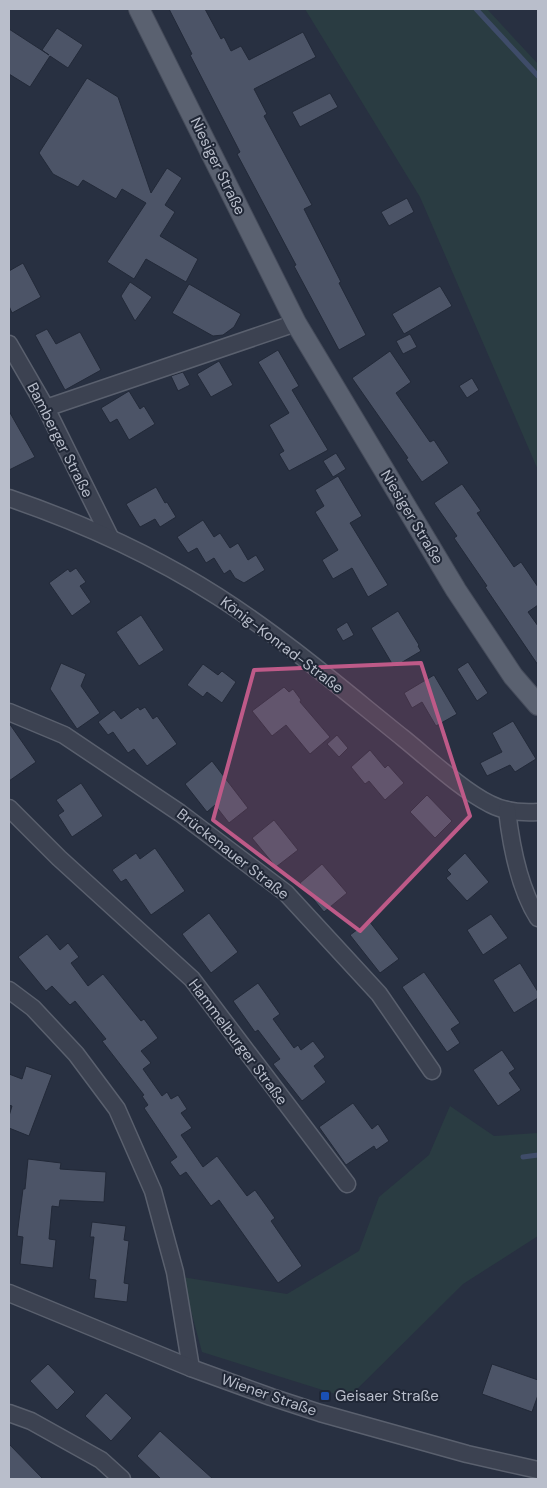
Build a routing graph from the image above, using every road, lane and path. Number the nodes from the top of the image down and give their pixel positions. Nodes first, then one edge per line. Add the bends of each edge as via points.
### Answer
1 (140, 9) edge
2 (296, 323) junction
3 (9, 344) edge
4 (46, 408) junction
5 (9, 498) edge
6 (110, 537) junction
7 (538, 704) edge
8 (9, 712) edge
9 (9, 808) edge
10 (506, 810) junction
11 (538, 812) edge
12 (538, 918) edge
13 (9, 990) edge
14 (432, 1072) dead end
15 (347, 1184) dead end
16 (9, 1293) edge
17 (191, 1368) junction
18 (9, 1413) edge
19 (538, 1470) edge
20 (122, 1479) edge

1 - 2 main road, Niesiger Straße
2 - 4 street
2 - 7 main road, Niesiger Straße via 456,590 513,676
3 - 4 street, Bamberger Straße
4 - 6 street, Bamberger Straße
5 - 6 street, König-Konrad-Straße
6 - 10 street, König-Konrad-Straße via 180,573 247,616 300,654 470,791
8 - 14 street, Brückenauer Straße via 64,735 180,813 286,893 379,994
9 - 15 street, Hammelburger Straße via 192,979
10 - 11 street, König-Konrad-Straße
10 - 12 street via 510,840 529,904
13 - 17 street via 33,1008 76,1054 117,1109 153,1191 175,1272
16 - 17 street, Wiener Straße
17 - 19 street, Wiener Straße via 320,1413 466,1454
18 - 20 street via 31,1421 101,1460

